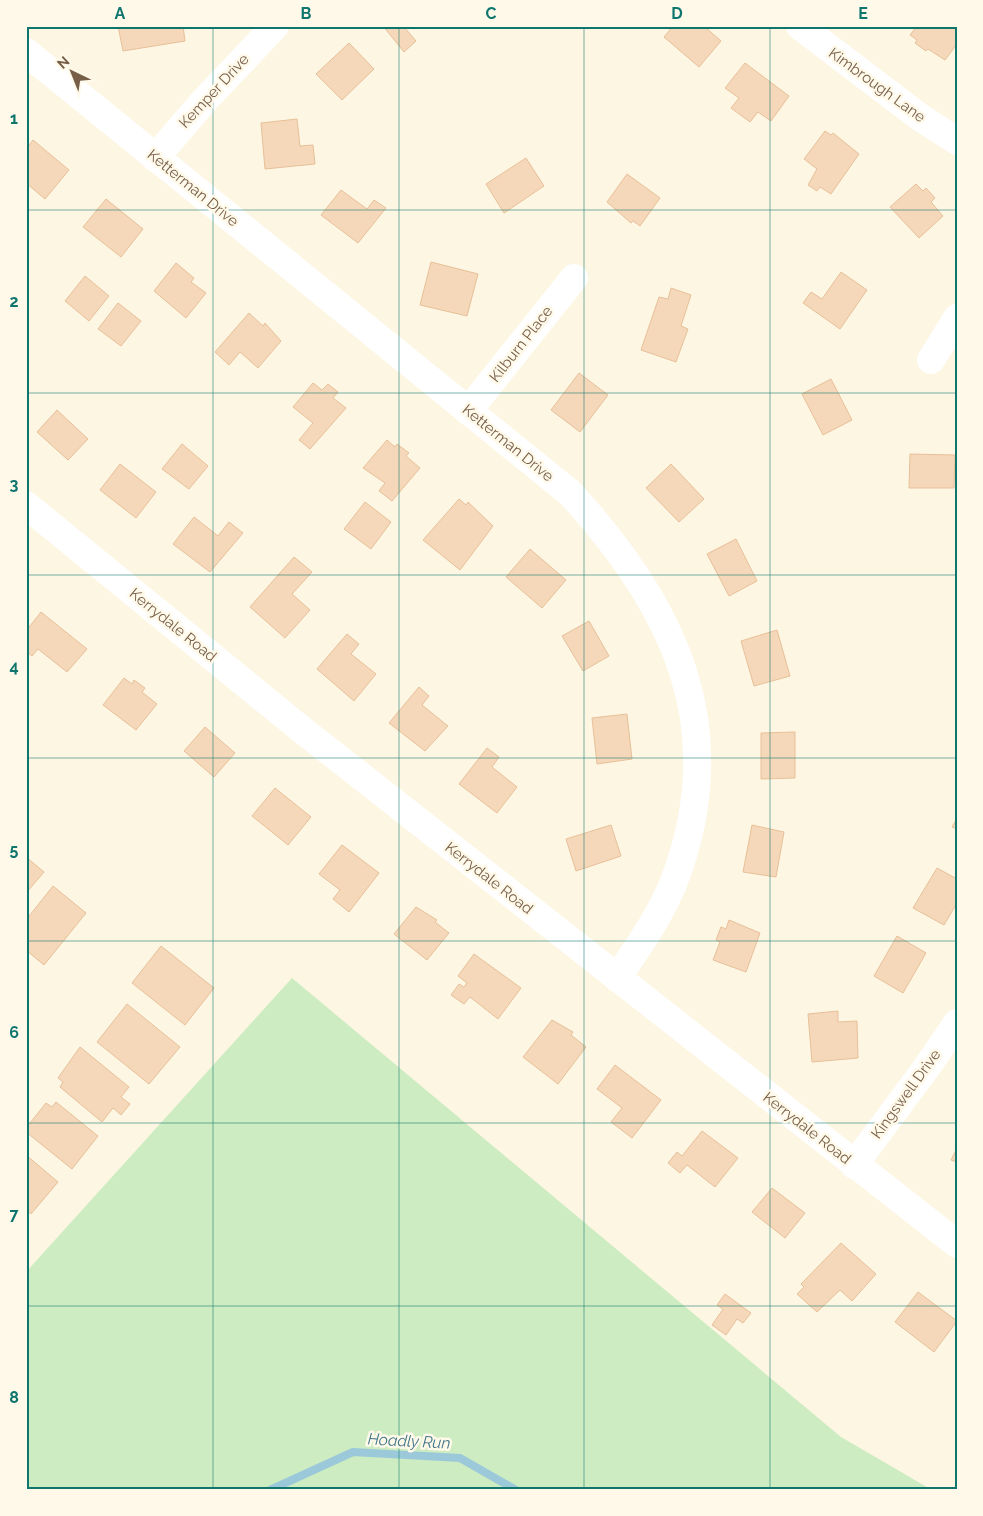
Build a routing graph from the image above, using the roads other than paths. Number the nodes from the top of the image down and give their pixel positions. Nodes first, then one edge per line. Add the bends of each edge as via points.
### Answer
1 (275, 26) edge
2 (800, 26) edge
3 (26, 52) edge
4 (957, 141) edge
5 (155, 158) junction
6 (574, 278) dead end
7 (957, 318) edge
8 (931, 360) dead end
9 (468, 410) junction
10 (26, 505) edge
11 (617, 978) junction
12 (957, 1023) edge
13 (854, 1165) junction
14 (957, 1244) edge

1 - 5 street, Kemper Drive
2 - 4 street, Kimbrough Lane via 913,112
3 - 5 street, Ketterman Drive
5 - 9 street, Ketterman Drive
6 - 9 street, Kilburn Place
7 - 8 street
9 - 11 street, Ketterman Drive via 570,494 606,532 637,575 663,621 692,701 697,745 696,790 687,843 672,886 652,926
10 - 11 street, Kerrydale Road via 301,730
11 - 13 street, Kerrydale Road
12 - 13 street, Kingswell Drive
13 - 14 street, Kerrydale Road

